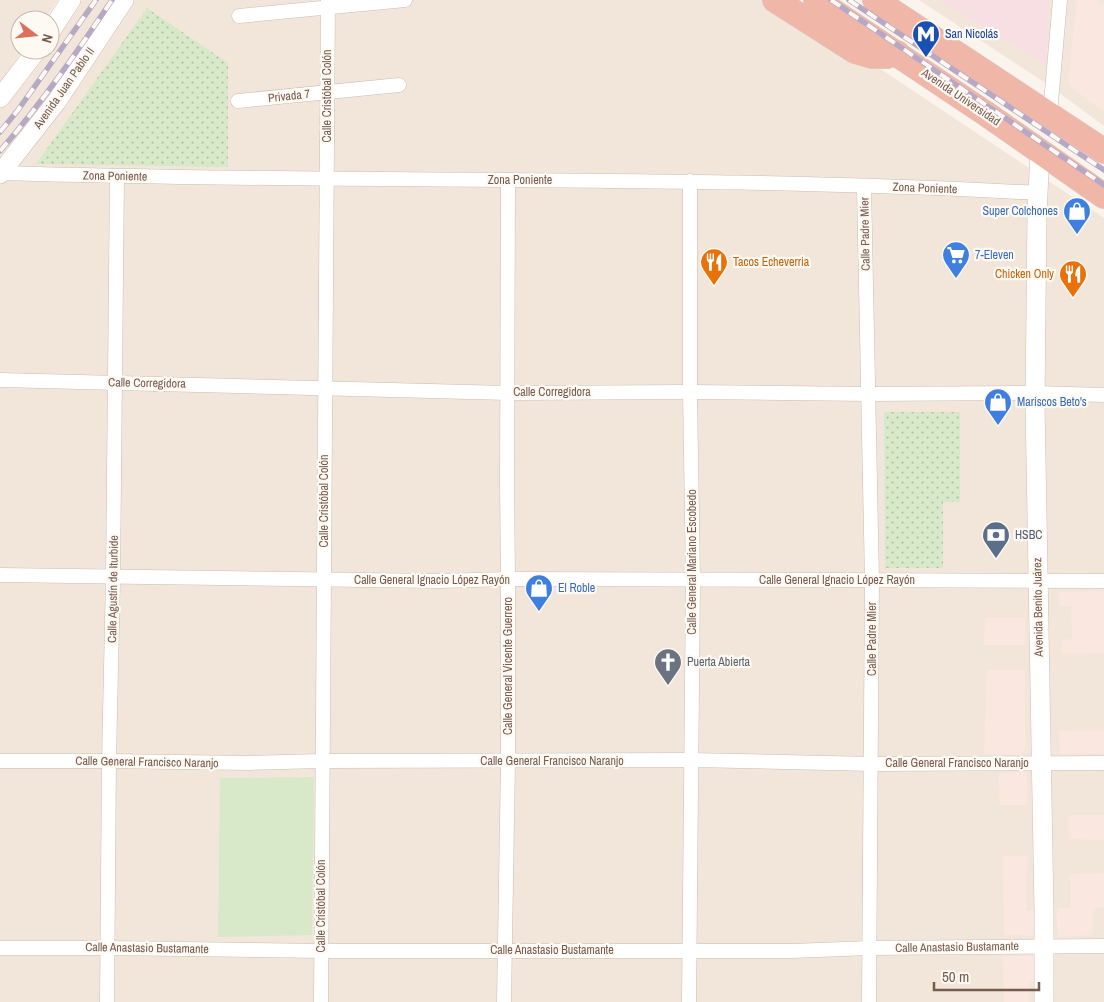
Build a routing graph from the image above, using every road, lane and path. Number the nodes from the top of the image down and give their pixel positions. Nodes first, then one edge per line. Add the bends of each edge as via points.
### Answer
1 (72, 0) edge
2 (124, 0) edge
3 (405, 0) edge
4 (775, 0) edge
5 (816, 0) edge
6 (875, 0) edge
7 (1060, 0) edge
8 (328, 4) edge
9 (239, 16) dead end
10 (60, 17) edge
11 (897, 53) junction
12 (29, 60) edge
13 (399, 85) dead end
14 (327, 92) junction
15 (0, 98) edge
16 (238, 101) dead end
17 (1050, 114) junction
18 (1104, 151) edge
19 (1040, 152) junction
20 (1, 173) edge
21 (117, 176) junction
22 (327, 178) junction
23 (508, 180) junction
24 (690, 181) junction
25 (864, 186) junction
26 (1038, 193) junction
27 (1104, 196) edge
28 (0, 380) edge
29 (114, 382) junction
30 (325, 388) junction
31 (690, 392) junction
32 (508, 393) junction
33 (1035, 393) junction
34 (869, 394) junction
35 (1104, 395) edge
36 (0, 575) edge
37 (113, 577) junction
38 (508, 579) junction
39 (323, 580) junction
40 (693, 580) junction
41 (872, 581) junction
42 (1104, 581) edge
43 (1038, 582) junction
44 (691, 760) junction
45 (0, 761) edge
46 (109, 761) junction
47 (322, 761) junction
48 (508, 761) junction
49 (1040, 763) junction
50 (1104, 763) edge
51 (872, 764) junction
52 (1044, 946) junction
53 (1104, 946) edge
54 (0, 948) edge
55 (107, 948) junction
56 (870, 948) junction
57 (690, 950) junction
58 (321, 951) junction
59 (504, 951) junction
60 (107, 1002) edge
61 (320, 1002) edge
62 (504, 1002) edge
63 (689, 1002) edge
64 (869, 1002) edge
65 (1044, 1002) edge

1 - 10 street
2 - 20 street, Avenida Juan Pablo II via 57,101
3 - 8 street
4 - 11 highway via 855,51 872,56
5 - 11 highway, Avenida Universidad
6 - 17 highway
7 - 17 street
8 - 9 street
8 - 14 street, Calle Cristóbal Colón
11 - 19 highway, Avenida Universidad
12 - 15 street
13 - 14 street, Privada 7
14 - 16 street, Privada 7
14 - 22 street, Calle Cristóbal Colón
17 - 18 highway
19 - 26 street, Avenida Benito Juárez
19 - 27 highway, Avenida Universidad
20 - 21 street, Zona Poniente
21 - 22 street, Zona Poniente
21 - 29 street, Calle Agustín de Iturbide
22 - 23 street, Zona Poniente
22 - 30 street, Calle Cristóbal Colón
23 - 24 street, Zona Poniente
23 - 32 street, Calle General Vicente Guerrero
24 - 25 street, Zona Poniente
24 - 31 street, Calle General Mariano Escobedo
25 - 26 street, Zona Poniente
25 - 34 street, Calle Padre Mier
26 - 33 street, Avenida Benito Juárez
28 - 29 street, Calle Corregidora
29 - 30 street, Calle Corregidora
29 - 37 street, Calle Agustín de Iturbide
30 - 32 street, Calle Corregidora
30 - 39 street, Calle Cristóbal Colón
31 - 32 street, Calle Corregidora
31 - 34 street, Calle Corregidora
31 - 40 street, Calle General Mariano Escobedo
32 - 38 street, Calle General Vicente Guerrero
33 - 34 street, Calle Corregidora
33 - 35 street, Calle Corregidora
33 - 43 street, Avenida Benito Juárez
34 - 41 street, Calle Padre Mier
36 - 37 street, Calle General Ignacio López Rayón
37 - 39 street, Calle General Ignacio López Rayón
37 - 46 street, Calle Agustín de Iturbide
38 - 39 street, Calle General Ignacio López Rayón
38 - 40 street, Calle General Ignacio López Rayón
38 - 48 street, Calle General Vicente Guerrero
39 - 47 street, Calle Cristóbal Colón
40 - 41 street, Calle General Ignacio López Rayón
40 - 44 street, Calle General Mariano Escobedo
41 - 43 street, Calle General Ignacio López Rayón
41 - 51 street, Calle Padre Mier
42 - 43 street, Calle General Ignacio López Rayón
43 - 49 street, Avenida Benito Juárez
44 - 48 street, Calle General Francisco Naranjo
44 - 51 street, Calle General Francisco Naranjo
44 - 57 street, Calle General Mariano Escobedo
45 - 46 street, Calle General Francisco Naranjo
46 - 47 street, Calle General Francisco Naranjo
46 - 55 street, Calle Agustín de Iturbide
47 - 48 street, Calle General Francisco Naranjo
47 - 58 street, Calle Cristóbal Colón
48 - 59 street, Calle General Vicente Guerrero
49 - 50 street, Calle General Francisco Naranjo
49 - 51 street, Calle General Francisco Naranjo
49 - 52 street, Avenida Benito Juárez
51 - 56 street, Calle Padre Mier
52 - 53 street, Calle Anastasio Bustamante
52 - 56 street, Calle Anastasio Bustamante
52 - 65 street, Avenida Benito Juárez
54 - 55 street, Calle Anastasio Bustamante
55 - 58 street, Calle Anastasio Bustamante
55 - 60 street, Calle Agustín de Iturbide
56 - 57 street, Calle Anastasio Bustamante
56 - 64 street, Calle Padre Mier
57 - 59 street, Calle Anastasio Bustamante
57 - 63 street, Calle General Mariano Escobedo
58 - 59 street, Calle Anastasio Bustamante
58 - 61 street, Calle Cristóbal Colón
59 - 62 street, Calle General Vicente Guerrero

